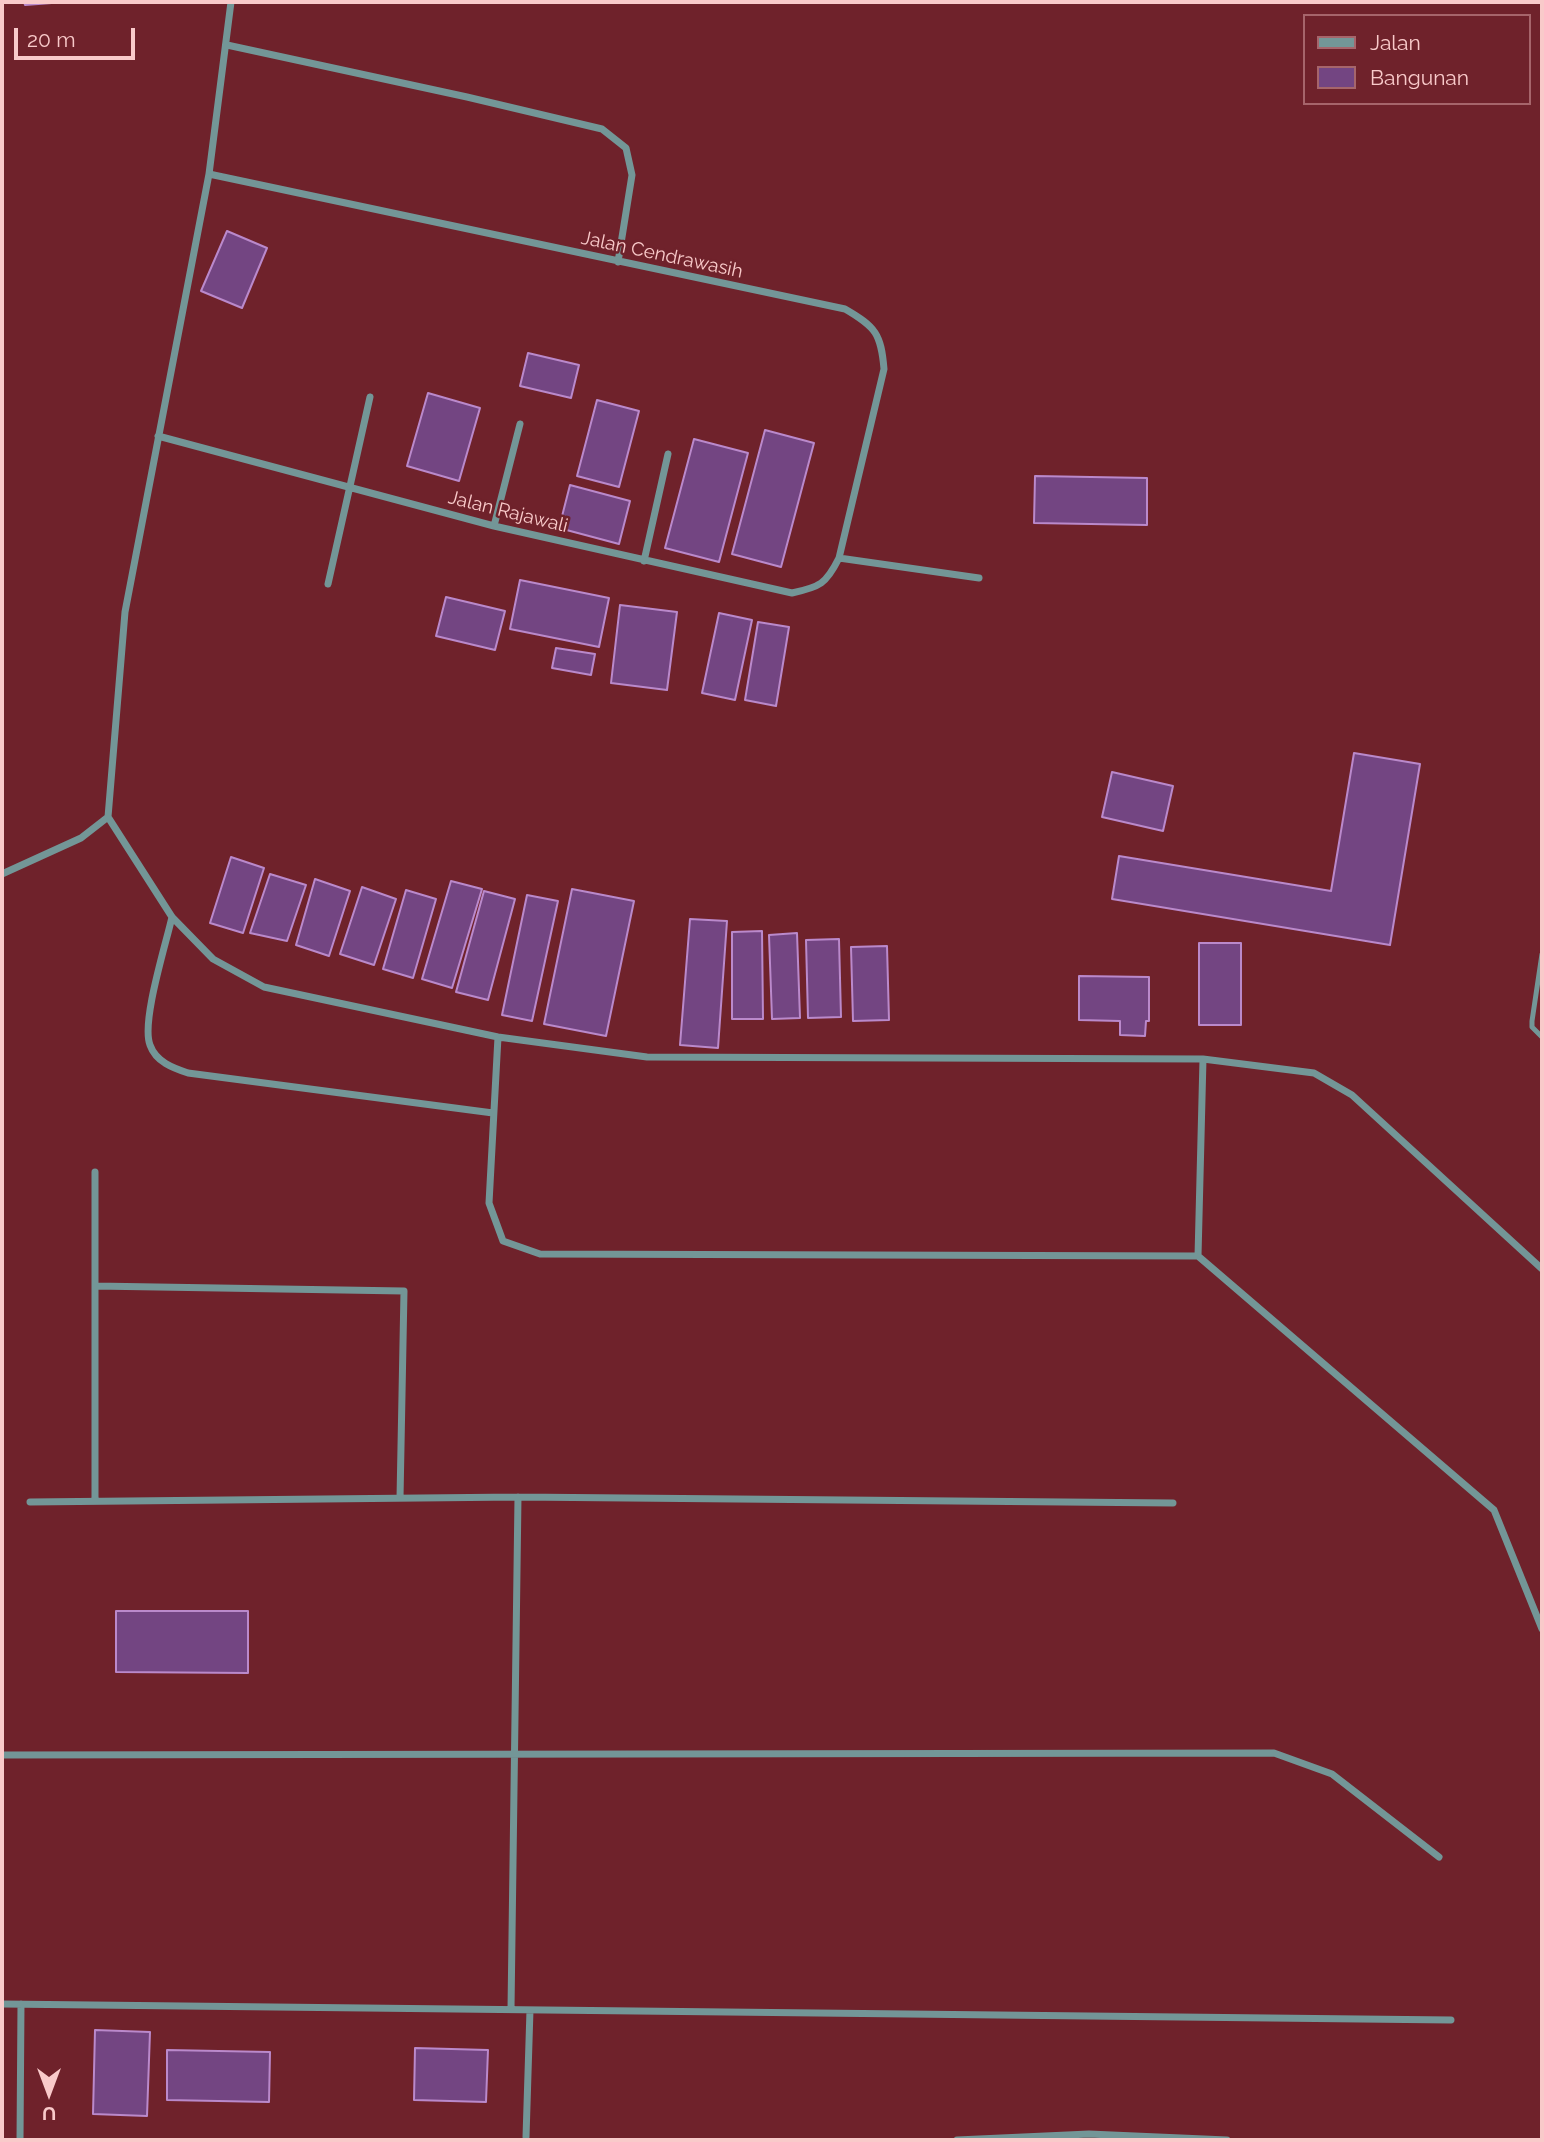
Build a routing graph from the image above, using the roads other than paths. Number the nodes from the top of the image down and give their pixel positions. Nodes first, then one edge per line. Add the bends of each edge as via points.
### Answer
1 (231, 2) edge
2 (226, 45) junction
3 (209, 174) junction
4 (618, 262) junction
5 (370, 397) dead end
6 (520, 424) dead end
7 (158, 436) junction
8 (668, 454) dead end
9 (350, 487) junction
10 (494, 526) junction
11 (839, 558) junction
12 (644, 561) junction
13 (979, 578) dead end
14 (328, 584) dead end
15 (108, 817) junction
16 (2, 874) edge
17 (172, 917) junction
18 (1542, 954) edge
19 (498, 1037) junction
20 (1542, 1037) edge
21 (1203, 1059) junction
22 (493, 1112) junction
23 (95, 1172) dead end
24 (1198, 1256) junction
25 (1542, 1269) edge
26 (95, 1286) junction
27 (518, 1497) junction
28 (400, 1498) junction
29 (95, 1501) junction
30 (30, 1502) dead end
31 (1172, 1503) dead end
32 (1542, 1629) edge
33 (514, 1754) junction
34 (2, 1755) edge
35 (1439, 1857) dead end
36 (2, 2004) edge
37 (21, 2004) junction
38 (511, 2009) junction
39 (530, 2010) junction
40 (1451, 2020) dead end
41 (526, 2137) dead end
42 (20, 2140) edge
43 (957, 2140) edge
44 (1227, 2140) edge

1 - 2 street
2 - 3 street
2 - 4 street via 602,129 626,148 632,175
3 - 4 street, Jalan Cendrawasih
3 - 7 street
4 - 11 street, Jalan Cendrawasih via 845,309 867,322 881,343 884,369
5 - 9 street
6 - 10 street
7 - 9 street, Jalan Rajawali
7 - 15 street via 125,612
8 - 12 street
9 - 10 street, Jalan Rajawali
9 - 14 street
10 - 12 street, Jalan Rajawali
11 - 12 street, Jalan Rajawali via 831,575 815,588 792,593
11 - 13 street
15 - 16 street via 81,838
15 - 17 street
17 - 19 street via 212,959 264,987
17 - 22 street via 147,1027 150,1046 164,1065 188,1073
18 - 20 lane via 1532,1027
19 - 21 street via 647,1056
19 - 22 street
21 - 24 street
21 - 25 street via 1314,1073 1352,1095
22 - 24 street via 489,1203 503,1241 540,1254
23 - 26 street
24 - 32 street via 1494,1510
26 - 28 street via 404,1291
26 - 29 street
27 - 28 street
27 - 31 street
27 - 33 street
28 - 29 street
29 - 30 street
33 - 34 street
33 - 35 street via 1274,1753 1332,1774
33 - 38 street
36 - 37 street
37 - 38 street
37 - 42 street
38 - 39 street
39 - 40 street
39 - 41 street
43 - 44 street via 1089,2134

